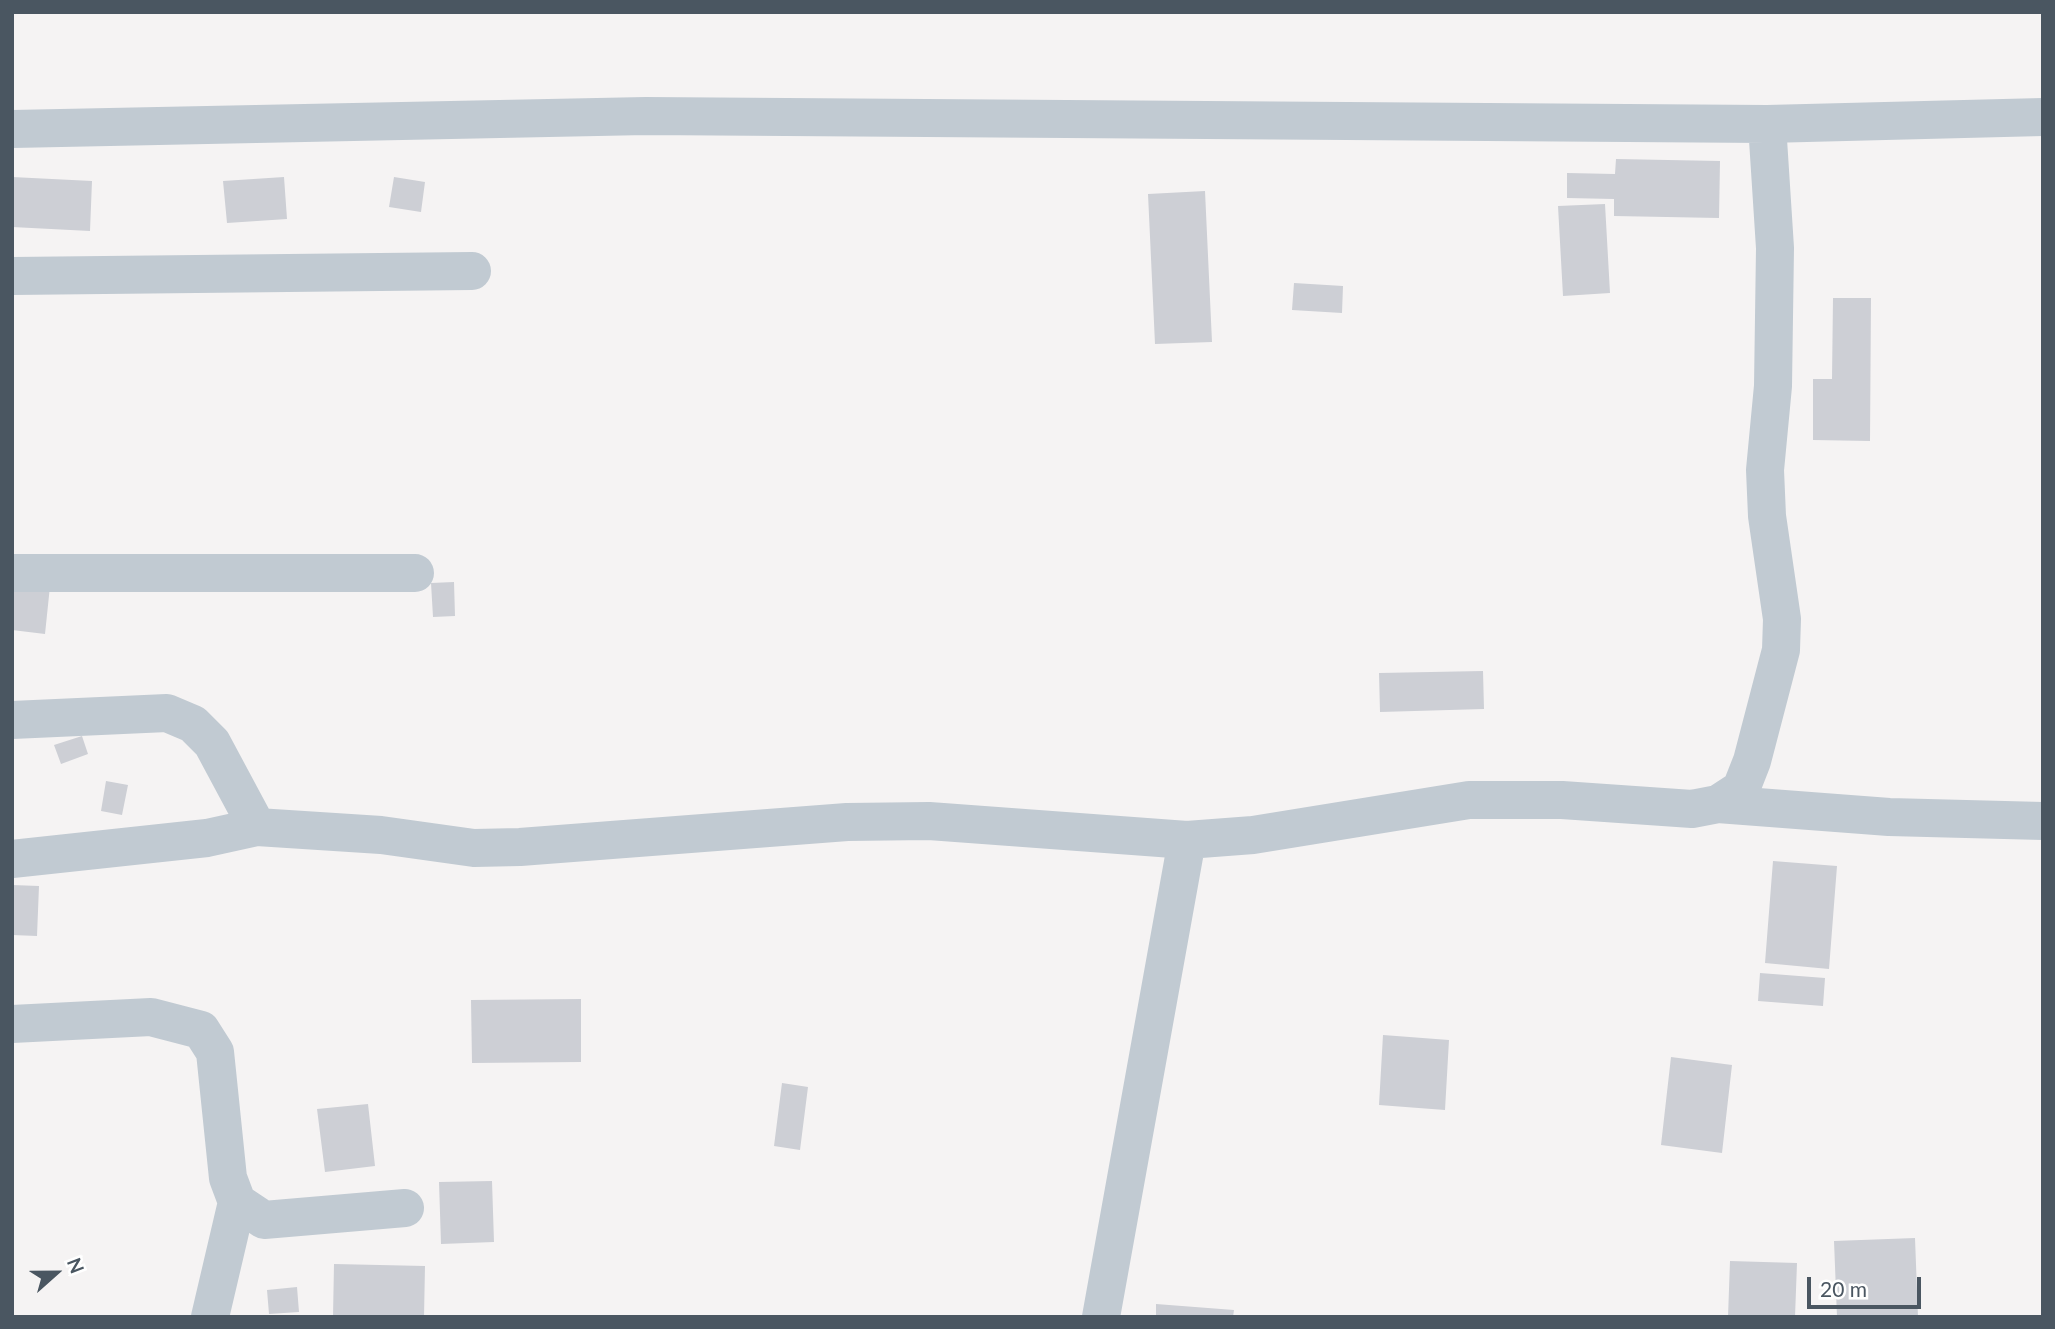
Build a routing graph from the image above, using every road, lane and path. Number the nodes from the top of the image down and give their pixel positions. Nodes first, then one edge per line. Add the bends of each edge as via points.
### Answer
1 (2043, 117) edge
2 (1767, 124) junction
3 (12, 129) edge
4 (472, 271) dead end
5 (12, 276) edge
6 (12, 573) edge
7 (415, 573) dead end
8 (12, 720) edge
9 (1718, 804) junction
10 (2043, 821) edge
11 (257, 827) junction
12 (1187, 840) junction
13 (12, 859) edge
14 (12, 1024) edge
15 (237, 1202) junction
16 (405, 1208) dead end
17 (210, 1317) edge
18 (1101, 1317) edge

1 - 2 street
2 - 3 street via 646,116
2 - 9 street via 1775,248 1773,386 1765,470 1782,619 1781,650 1741,789
4 - 5 street
6 - 7 street
8 - 11 street via 167,713 193,723 212,743
9 - 10 street via 1889,817
9 - 12 street via 1692,809 1562,800 1469,800 1253,835
11 - 12 street via 381,835 474,848 847,822 929,821
11 - 13 street via 207,838
12 - 18 street
14 - 15 street via 151,1017 201,1030 215,1052 228,1178
15 - 16 street via 264,1220
15 - 17 street

